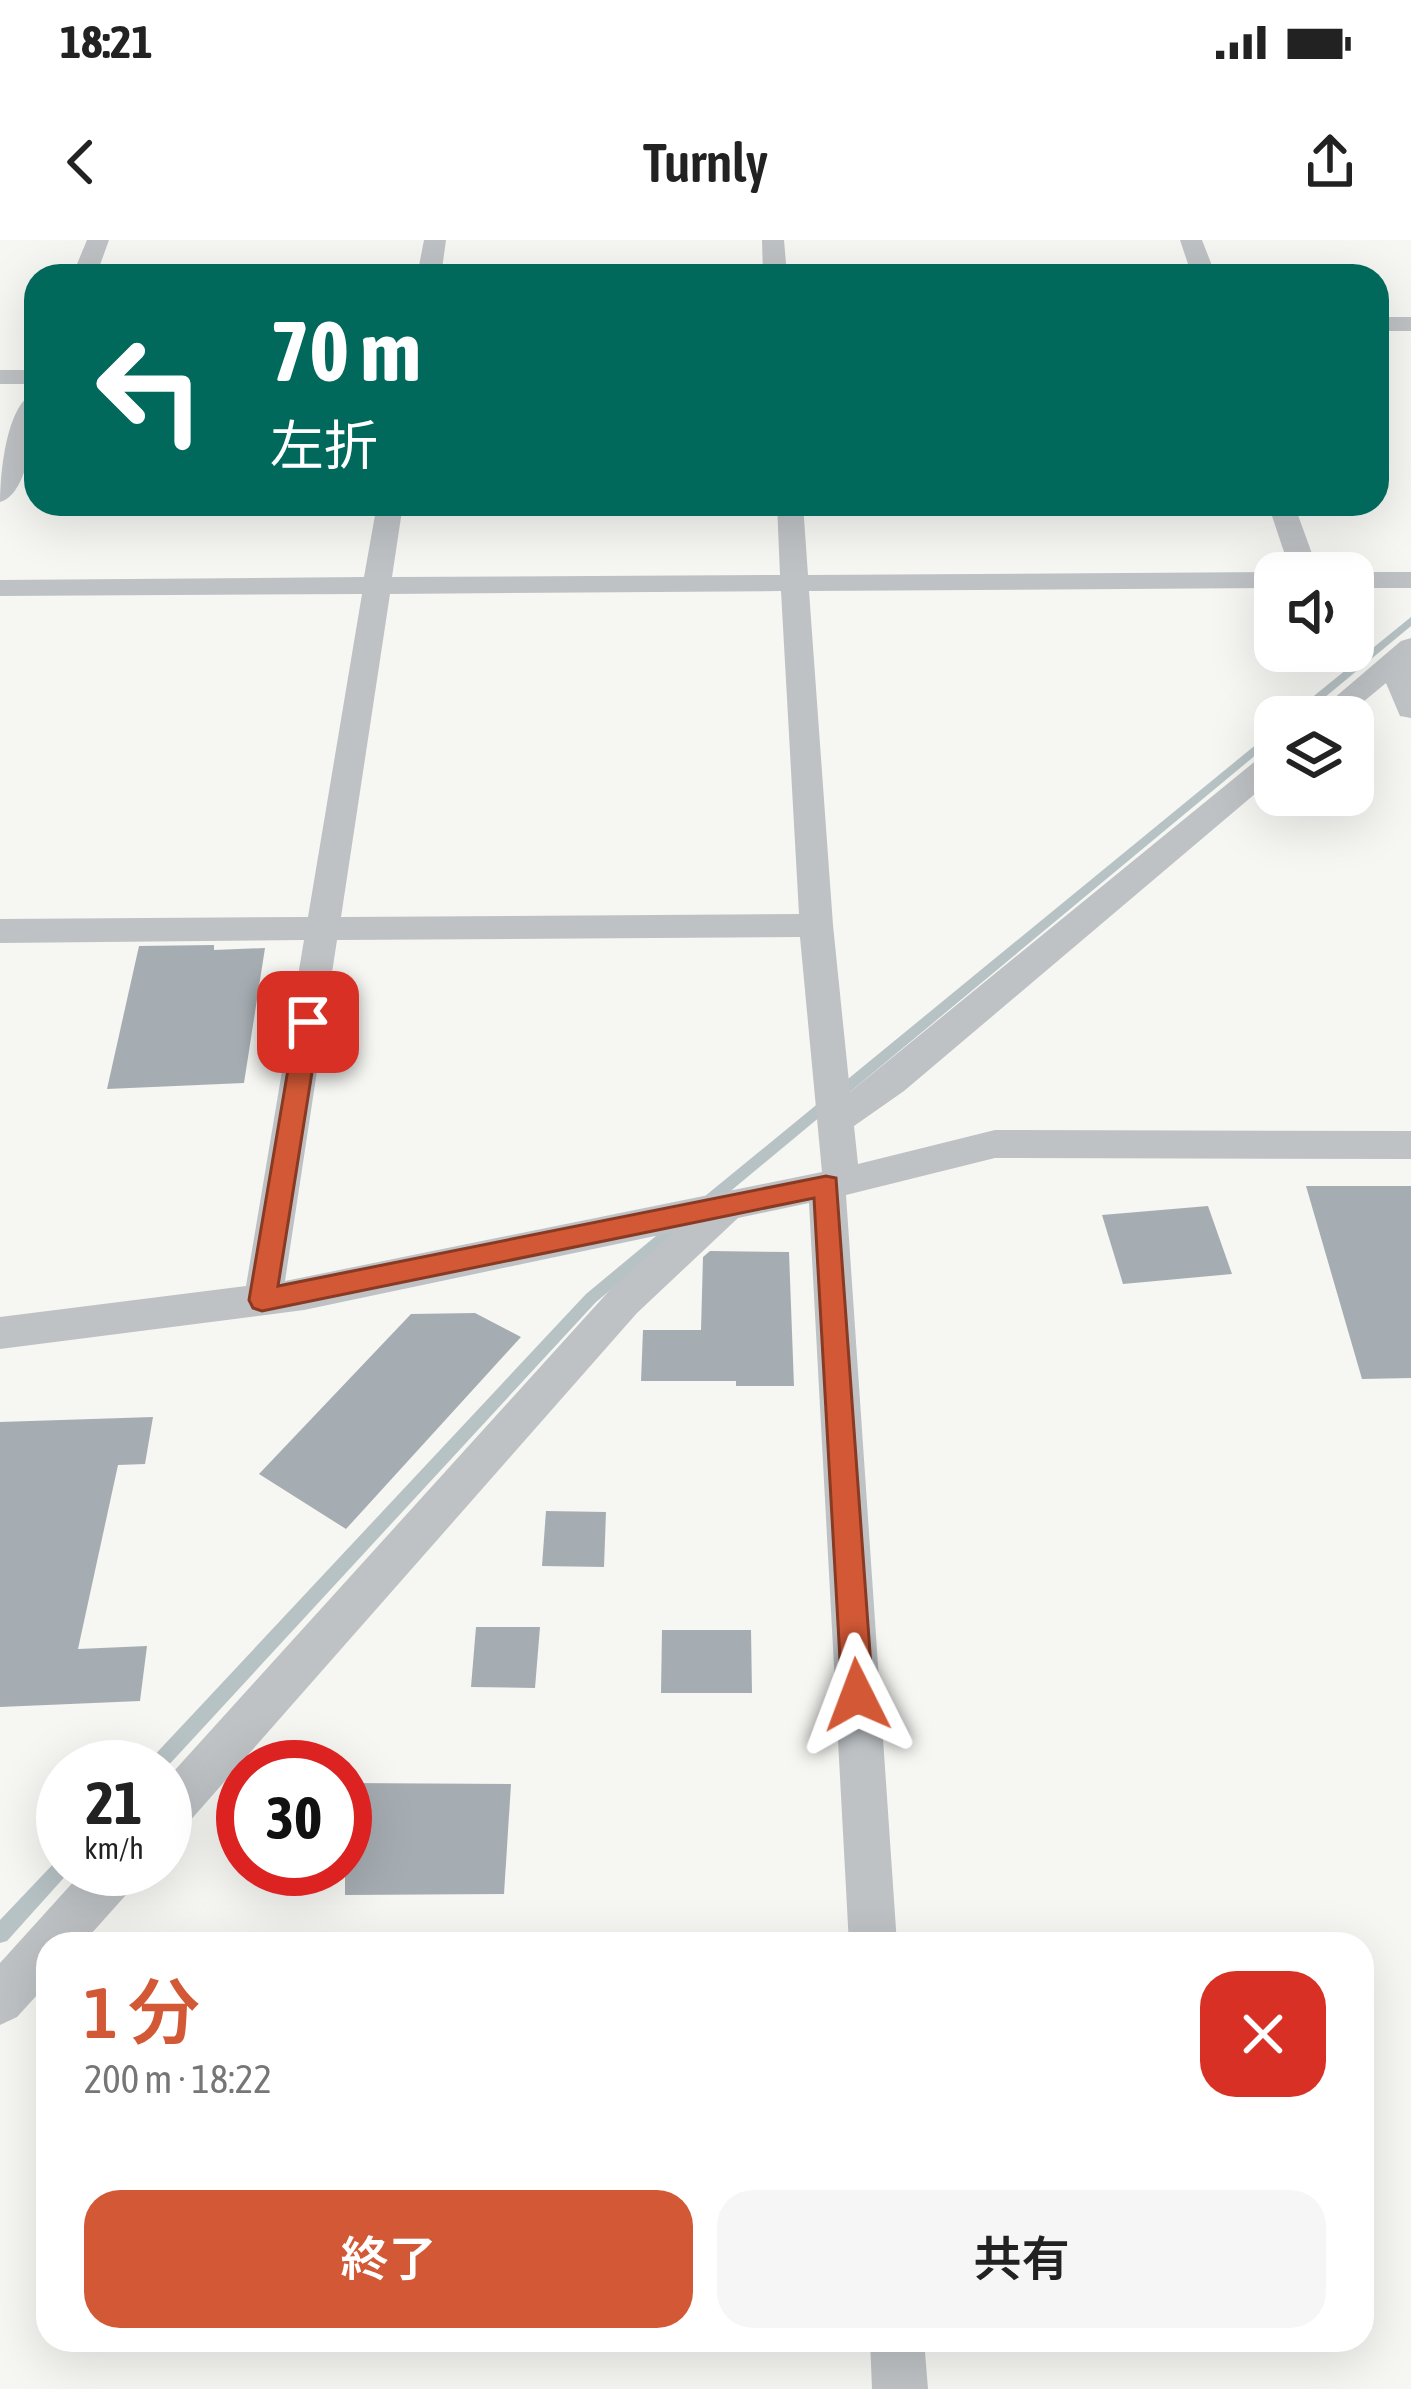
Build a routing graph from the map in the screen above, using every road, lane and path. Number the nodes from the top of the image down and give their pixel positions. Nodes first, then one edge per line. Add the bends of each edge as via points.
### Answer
1 (24, 431) edge
2 (0, 494) edge
3 (388, 516) edge
4 (791, 516) edge
5 (1285, 516) edge
6 (1298, 552) edge
7 (1254, 580) edge
8 (1374, 580) edge
9 (1411, 580) edge
10 (795, 583) junction
11 (376, 586) junction
12 (0, 588) edge
13 (1402, 654) edge
14 (1352, 696) edge
15 (1411, 709) edge
16 (1254, 779) edge
17 (816, 925) junction
18 (323, 928) junction
19 (0, 931) edge
20 (835, 1119) junction
21 (1411, 1145) edge
22 (834, 1184) junction
23 (718, 1208) junction
24 (262, 1300) junction
25 (0, 1333) edge
26 (192, 1785) edge
27 (93, 1896) edge
28 (61, 1932) edge
29 (872, 1932) edge
30 (36, 1960) edge
31 (0, 2000) edge
32 (898, 2352) edge
33 (900, 2389) edge

1 - 2 street
3 - 11 street
4 - 10 street
5 - 6 street
7 - 10 street
8 - 9 street
10 - 11 street
10 - 17 street
11 - 12 street
11 - 18 street
13 - 14 street
13 - 15 street
16 - 20 street via 891,1082
17 - 18 street
17 - 20 street
18 - 19 street
18 - 24 street
20 - 22 street
21 - 22 street via 995,1144
22 - 23 street
22 - 29 street
23 - 24 street
23 - 26 street via 623,1302
24 - 25 street
27 - 28 street
30 - 31 street
32 - 33 street

